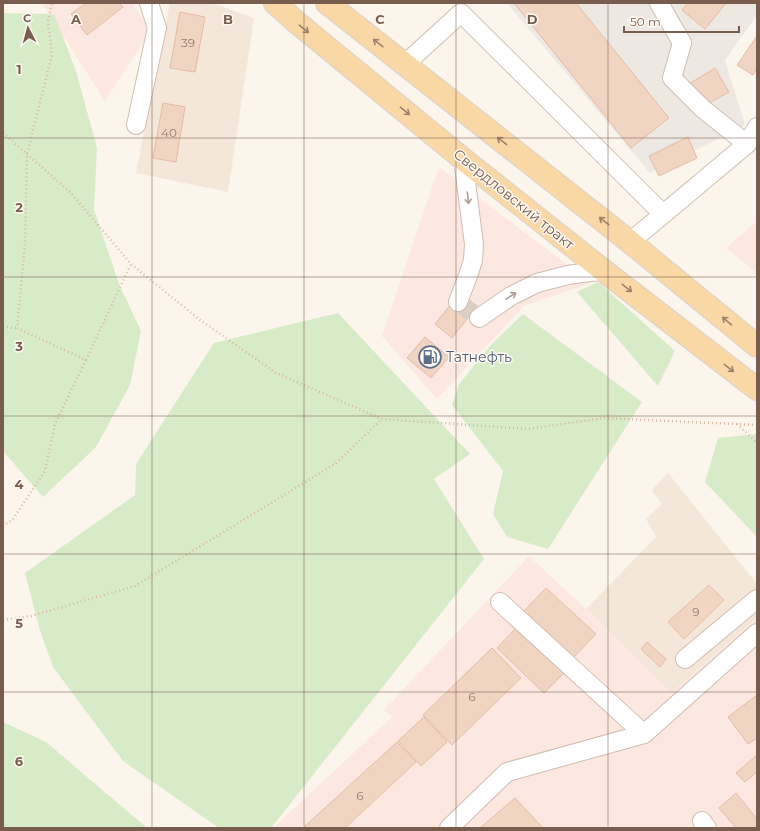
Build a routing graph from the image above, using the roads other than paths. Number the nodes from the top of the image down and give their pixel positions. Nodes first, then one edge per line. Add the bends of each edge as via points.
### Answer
1 (149, 3) edge
2 (275, 3) edge
3 (327, 3) edge
4 (659, 3) edge
5 (404, 64) junction
6 (136, 125) dead end
7 (757, 128) edge
8 (747, 144) junction
9 (463, 159) junction
10 (663, 214) junction
11 (630, 242) junction
12 (604, 271) junction
13 (458, 302) dead end
14 (479, 318) dead end
15 (757, 346) edge
16 (757, 389) edge
17 (757, 599) edge
18 (500, 602) dead end
19 (757, 633) edge
20 (685, 659) dead end
21 (644, 734) junction
22 (449, 828) edge

1 - 6 street via 157,28
2 -> 9 main road, Свердловский тракт
5 -> 3 main road
4 - 8 street via 682,44 672,78 703,109
5 - 10 street via 461,13
11 -> 5 main road
7 - 8 street
8 - 10 street
9 - 12 main road, Свердловский тракт
9 -> 13 street via 474,244 473,260
10 - 11 street
15 -> 11 main road
14 -> 12 street via 511,296 537,283 568,275
12 -> 16 main road, Свердловский тракт
17 - 20 street
18 - 21 street
19 - 21 street
21 - 22 street via 507,772

